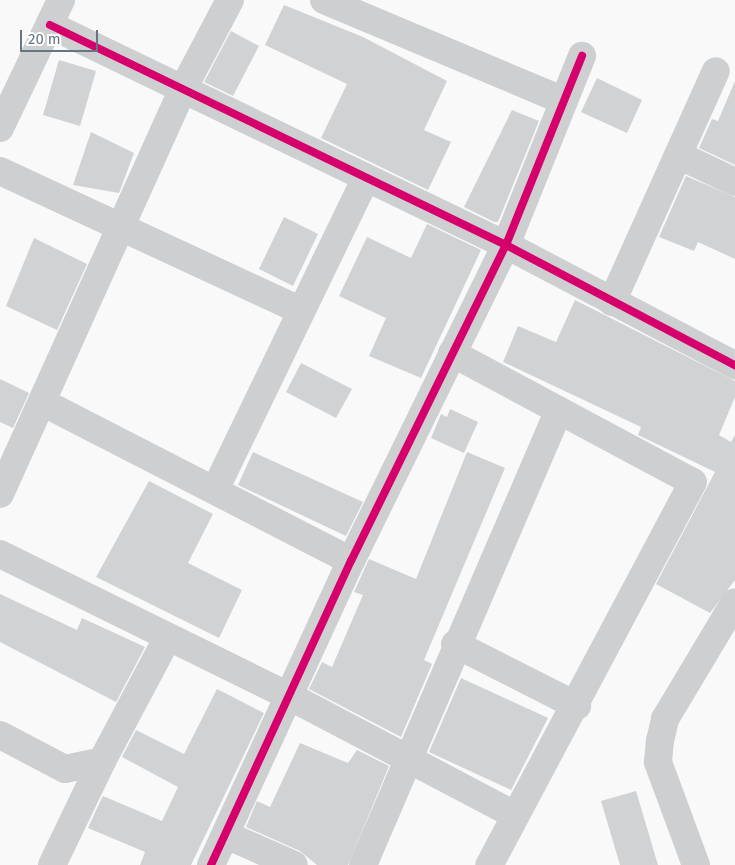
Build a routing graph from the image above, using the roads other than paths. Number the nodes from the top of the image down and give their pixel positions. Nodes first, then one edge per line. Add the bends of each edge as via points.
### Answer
1 (61, 0) edge
2 (230, 0) edge
3 (324, 0) edge
4 (50, 25) junction
5 (582, 56) dead end
6 (716, 71) dead end
7 (182, 92) junction
8 (564, 101) junction
9 (0, 128) edge
10 (678, 155) junction
11 (0, 171) edge
12 (366, 178) junction
13 (735, 182) edge
14 (124, 226) junction
15 (506, 246) junction
16 (612, 302) junction
17 (301, 310) junction
18 (452, 353) junction
19 (735, 365) edge
20 (44, 403) junction
21 (559, 410) junction
22 (216, 490) junction
23 (0, 494) edge
24 (0, 554) edge
25 (351, 560) junction
26 (735, 602) edge
27 (168, 637) junction
28 (454, 644) junction
29 (289, 696) junction
30 (577, 706) junction
31 (0, 735) edge
32 (408, 758) junction
33 (102, 761) junction
34 (515, 815) junction
35 (226, 834) junction
36 (52, 865) edge
37 (211, 865) edge
38 (294, 865) edge
39 (363, 865) edge
40 (489, 865) edge
41 (696, 865) edge

1 - 4 street
2 - 7 street
3 - 8 street
4 - 7 street
4 - 9 street
5 - 8 street
6 - 10 street
7 - 12 street
7 - 14 street
8 - 15 street
10 - 13 street
10 - 16 street
11 - 14 street
12 - 15 street
12 - 17 street
14 - 17 street
14 - 20 street
15 - 16 street
15 - 18 street
16 - 19 street
17 - 22 street
18 - 21 street
18 - 25 street
20 - 22 street
20 - 23 street
21 - 28 street
21 - 30 street via 693,482
22 - 25 street
24 - 27 street
25 - 29 street
26 - 41 street via 665,719 660,741 658,762
27 - 29 street
27 - 33 street
28 - 30 street
28 - 32 street
29 - 32 street
29 - 35 street
30 - 34 street
31 - 33 street via 65,769
32 - 34 street
32 - 39 street
33 - 36 street
34 - 40 street
35 - 37 street
35 - 38 street

